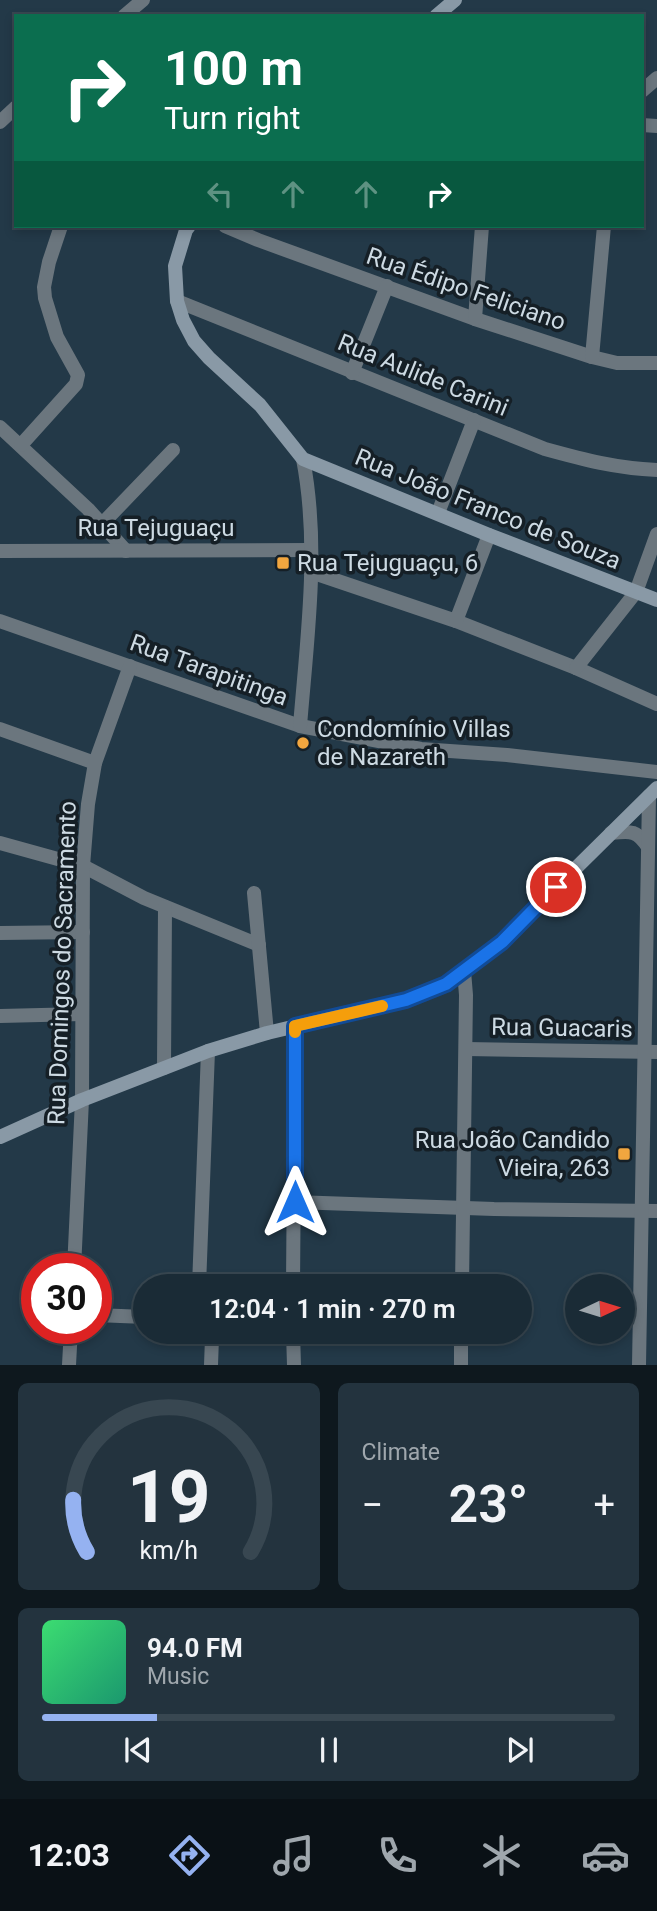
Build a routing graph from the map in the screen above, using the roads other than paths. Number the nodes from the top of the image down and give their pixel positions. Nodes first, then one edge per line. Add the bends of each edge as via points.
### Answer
1 (143, 0) edge
2 (455, 0) edge
3 (126, 14) edge
4 (438, 14) edge
5 (14, 109) edge
6 (0, 122) edge
7 (60, 228) edge
8 (184, 228) edge
9 (230, 228) edge
10 (482, 228) edge
11 (604, 228) edge
12 (387, 286) junction
13 (177, 301) junction
14 (475, 319) junction
15 (592, 357) junction
16 (657, 363) edge
17 (352, 373) junction
18 (474, 420) junction
19 (0, 427) edge
20 (21, 445) junction
21 (173, 450) dead end
22 (303, 459) junction
23 (657, 470) edge
24 (438, 513) junction
25 (102, 524) junction
26 (657, 534) edge
27 (489, 535) junction
28 (311, 550) junction
29 (0, 551) edge
30 (126, 551) junction
31 (311, 572) junction
32 (636, 592) junction
33 (657, 600) edge
34 (0, 621) edge
35 (456, 621) junction
36 (130, 666) junction
37 (576, 668) junction
38 (657, 704) edge
39 (300, 726) junction
40 (0, 729) edge
41 (95, 763) junction
42 (657, 772) edge
43 (653, 792) edge
44 (653, 827) edge
45 (611, 833) junction
46 (0, 843) edge
47 (648, 847) junction
48 (83, 866) junction
49 (254, 893) dead end
50 (165, 907) junction
51 (652, 912) edge
52 (83, 932) junction
53 (0, 933) edge
54 (258, 945) junction
55 (464, 971) junction
56 (82, 1014) junction
57 (0, 1016) edge
58 (295, 1026) junction
59 (267, 1033) junction
60 (466, 1049) junction
61 (208, 1051) junction
62 (651, 1052) edge
63 (164, 1068) junction
64 (82, 1100) junction
65 (0, 1137) edge
66 (295, 1202) junction
67 (464, 1208) junction
68 (649, 1211) edge
69 (75, 1253) edge
70 (199, 1274) edge
71 (293, 1274) edge
72 (462, 1274) edge
73 (112, 1316) edge
74 (133, 1317) edge
75 (70, 1344) edge
76 (212, 1344) edge
77 (293, 1344) edge
78 (461, 1344) edge
79 (69, 1365) edge
80 (211, 1365) edge
81 (294, 1365) edge
82 (461, 1365) edge
83 (639, 1365) edge

1 - 3 street
2 - 4 street
5 - 6 street
7 - 20 street via 49,262 45,298 57,337 78,379
8 - 13 street via 175,266
9 - 12 street, Rua Édipo Feliciano
10 - 14 street
11 - 15 street
12 - 14 street, Rua Édipo Feliciano
12 - 17 street
13 - 17 street, Rua Aulide Carini
13 - 22 street via 194,341 260,405
14 - 15 street, Rua Édipo Feliciano
15 - 16 street, Rua Édipo Feliciano via 617,363
17 - 18 street, Rua Aulide Carini
18 - 23 street, Rua Aulide Carini via 545,449 595,463
18 - 24 street
19 - 20 street
20 - 25 street
21 - 25 street
22 - 24 street, Rua João Franco de Souza
22 - 28 street
24 - 27 street, Rua João Franco de Souza
25 - 30 street
26 - 32 street
27 - 32 street, Rua João Franco de Souza
27 - 35 street
28 - 30 street, Rua Tejuguaçu
28 - 31 street
29 - 30 street, Rua Tejuguaçu
31 - 35 street
31 - 39 street
32 - 33 street, Rua João Franco de Souza
32 - 37 street
34 - 36 street, Rua Tarapitinga
35 - 37 street
36 - 39 street, Rua Tarapitinga
36 - 41 street, Rua Domingos do Sacramento
37 - 38 street
39 - 42 street, Rua Tarapitinga via 421,749
40 - 41 street
41 - 48 street, Rua Domingos do Sacramento
43 - 44 street
43 - 45 street
44 - 47 street
45 - 47 street via 635,832
45 - 55 street via 502,942
46 - 48 street
47 - 51 street
48 - 50 street
48 - 52 street, Rua Domingos do Sacramento
49 - 54 street
50 - 54 street
50 - 63 street
51 - 62 street
52 - 53 street
52 - 56 street, Rua Domingos do Sacramento
54 - 59 street
55 - 58 street via 446,984 406,1000
55 - 60 street
56 - 57 street
56 - 64 street, Rua Domingos do Sacramento
58 - 59 street
58 - 66 street
59 - 61 street
60 - 62 street, Rua Guacaris
60 - 67 street
61 - 63 street
61 - 70 street
62 - 68 street
63 - 64 street
64 - 65 street
64 - 69 street, Rua Domingos do Sacramento
66 - 67 street
66 - 71 street
67 - 68 street
67 - 72 street
68 - 83 street
73 - 74 street
75 - 79 street
76 - 80 street
77 - 81 street
78 - 82 street

